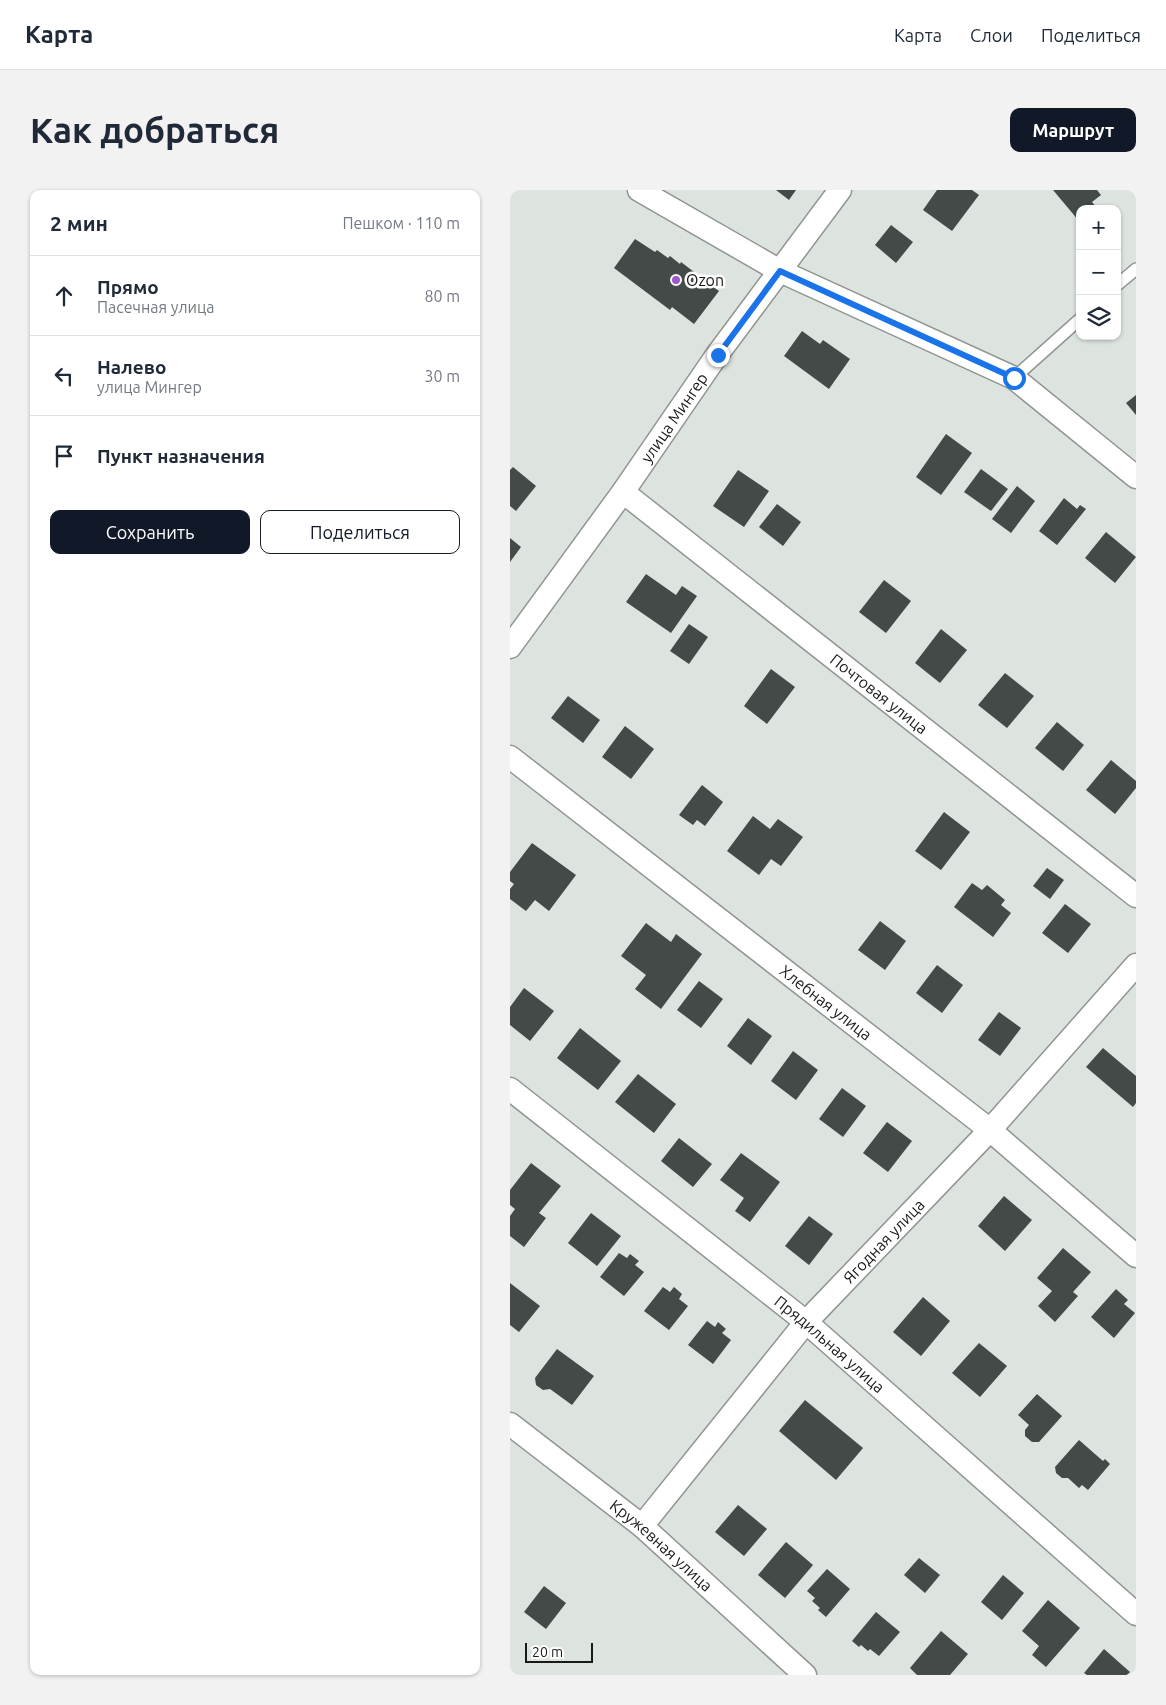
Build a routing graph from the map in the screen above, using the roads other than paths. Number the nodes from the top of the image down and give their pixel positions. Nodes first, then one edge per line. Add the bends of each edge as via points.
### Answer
1 (639, 190) edge
2 (840, 190) edge
3 (1136, 269) edge
4 (780, 271) junction
5 (1121, 282) edge
6 (1076, 323) edge
7 (1014, 378) junction
8 (1136, 477) edge
9 (623, 492) junction
10 (510, 647) edge
11 (510, 757) edge
12 (1136, 896) edge
13 (1136, 965) edge
14 (510, 1089) edge
15 (990, 1130) junction
16 (1136, 1256) edge
17 (806, 1322) junction
18 (510, 1424) edge
19 (642, 1526) junction
20 (1136, 1614) edge
21 (805, 1675) edge

1 - 4 street
2 - 4 street, улица Мингер
3 - 5 lane
4 - 7 street
4 - 9 street, улица Мингер
6 - 7 lane
7 - 8 street
9 - 10 street, улица Мингер
9 - 12 street, Почтовая улица
11 - 15 street, Хлебная улица
13 - 15 street, Ягодная улица
14 - 17 street, Прядильная улица
15 - 16 street, Хлебная улица
15 - 17 street, Ягодная улица
17 - 19 street, Ягодная улица
17 - 20 street, Прядильная улица
18 - 19 street, Кружевная улица
19 - 21 street, Кружевная улица

